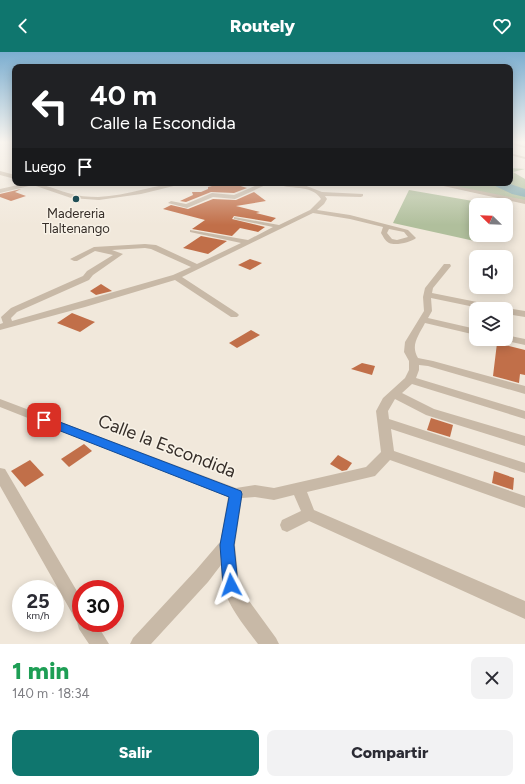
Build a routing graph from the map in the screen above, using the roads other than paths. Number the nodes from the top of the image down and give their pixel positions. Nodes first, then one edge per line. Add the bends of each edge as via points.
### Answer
1 (0, 173) edge
2 (12, 176) edge
3 (25, 186) edge
4 (42, 186) edge
5 (169, 186) edge
6 (261, 186) edge
7 (295, 186) edge
8 (448, 186) edge
9 (0, 191) edge
10 (322, 194) junction
11 (361, 194) dead end
12 (525, 202) edge
13 (171, 203) dead end
14 (312, 211) junction
15 (236, 218) dead end
16 (280, 226) junction
17 (386, 226) dead end
18 (192, 231) dead end
19 (249, 242) junction
20 (97, 249) junction
21 (74, 258) dead end
22 (447, 266) dead end
23 (197, 267) junction
24 (176, 276) junction
25 (428, 295) junction
26 (469, 303) edge
27 (513, 312) edge
28 (525, 314) edge
29 (234, 315) dead end
30 (423, 320) junction
31 (4, 326) edge
32 (469, 330) edge
33 (513, 339) edge
34 (525, 342) edge
35 (414, 361) junction
36 (410, 380) junction
37 (525, 390) edge
38 (394, 394) junction
39 (0, 402) edge
40 (525, 415) edge
41 (384, 422) junction
42 (525, 441) edge
43 (388, 454) junction
44 (525, 468) edge
45 (0, 473) edge
46 (299, 489) junction
47 (236, 494) junction
48 (525, 502) edge
49 (309, 514) junction
50 (287, 525) dead end
51 (227, 545) junction
52 (72, 599) edge
53 (525, 610) edge
54 (91, 632) edge
55 (100, 644) edge
56 (139, 644) edge
57 (270, 644) edge

1 - 2 street
3 - 9 street
4 - 5 street via 70,196 107,198
6 - 13 street via 235,198 212,194 187,206
7 - 10 street
8 - 12 street
10 - 11 street
10 - 14 street via 322,203
14 - 16 street
14 - 17 street
15 - 16 street
16 - 19 street
18 - 19 street
19 - 23 street
20 - 21 street
20 - 23 street via 150,246
20 - 31 street via 119,254 86,278 14,310 6,317
22 - 25 street via 429,288
23 - 24 street
24 - 29 street
24 - 31 street
25 - 26 street
25 - 30 street via 428,311
27 - 28 street
30 - 32 street
30 - 35 street via 410,342 409,352
33 - 34 street
35 - 36 street
35 - 37 street
36 - 38 street
36 - 40 street
38 - 41 street via 382,412
38 - 42 street via 430,412
39 - 47 street, Calle la Escondida
41 - 43 street
41 - 44 street
43 - 46 street via 370,472
43 - 48 street
45 - 52 street
46 - 47 street via 274,494 244,491
46 - 49 street
47 - 51 street, Calle la Escondida
49 - 50 street
49 - 53 street
51 - 56 street
51 - 57 street, Calle la Escondida via 231,585 238,600
54 - 55 street

